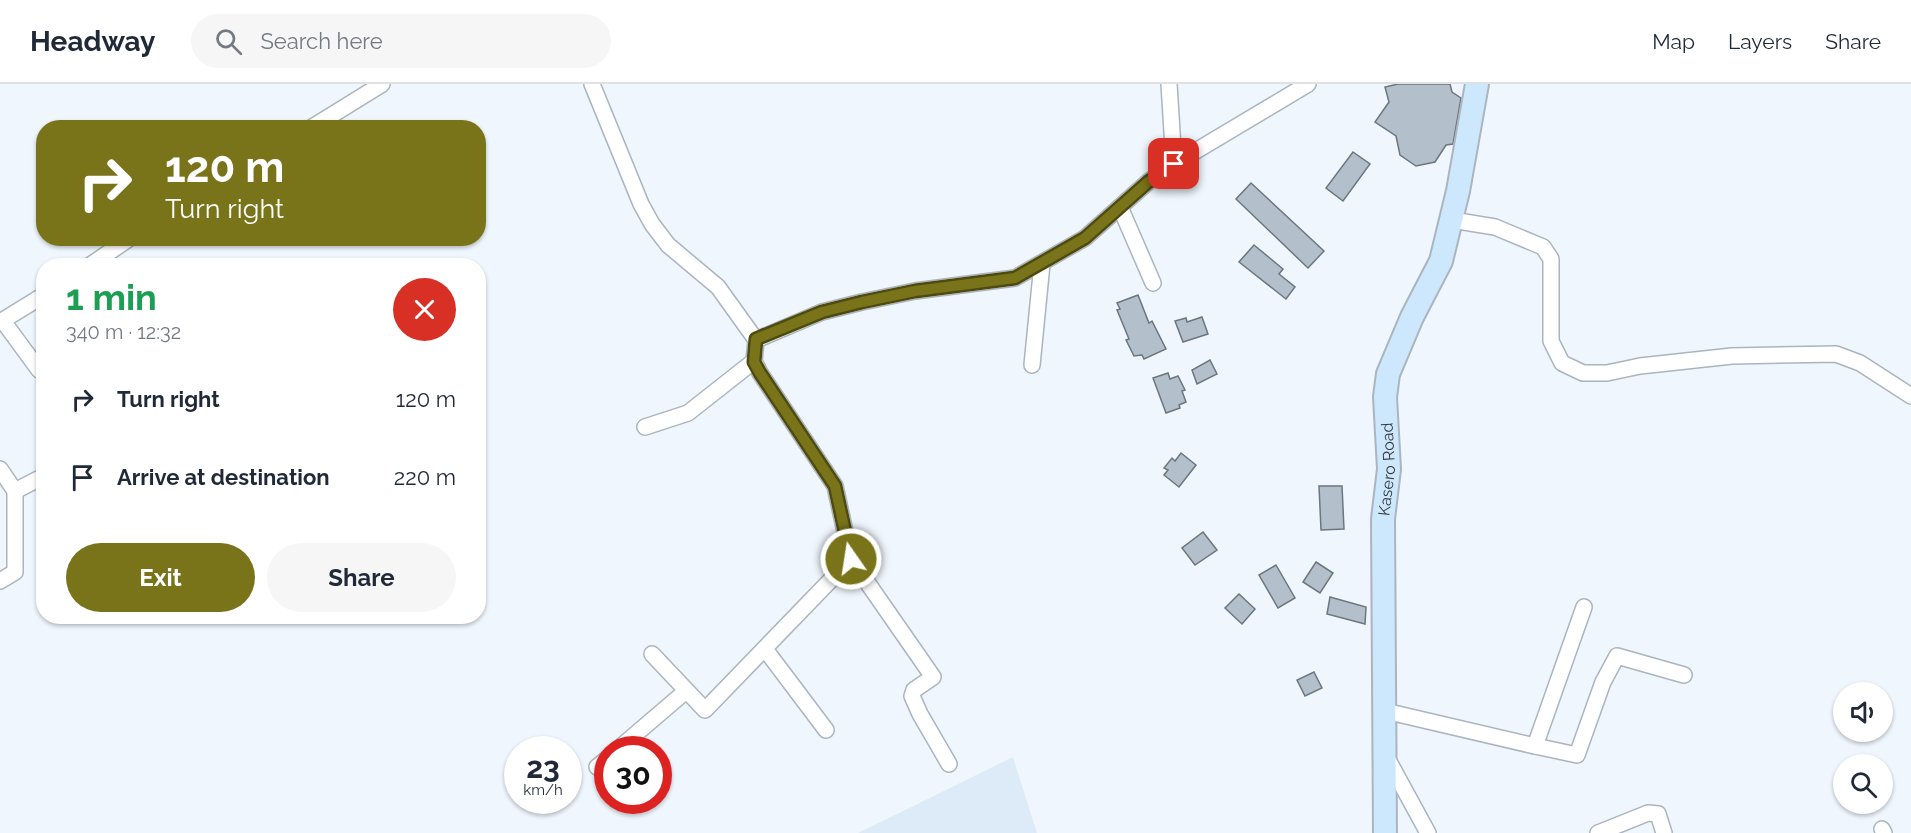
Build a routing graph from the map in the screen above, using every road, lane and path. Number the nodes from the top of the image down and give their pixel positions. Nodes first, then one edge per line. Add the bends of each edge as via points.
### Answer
1 (592, 84) edge
2 (1168, 84) edge
3 (1308, 84) edge
4 (1478, 84) edge
5 (373, 86) edge
6 (322, 120) edge
7 (1174, 164) junction
8 (1120, 207) junction
9 (1452, 220) junction
10 (118, 246) edge
11 (101, 258) edge
12 (1041, 264) junction
13 (1153, 283) dead end
14 (36, 300) edge
15 (2, 321) edge
16 (756, 339) junction
17 (754, 362) junction
18 (1032, 364) dead end
19 (36, 366) edge
20 (1911, 396) edge
21 (645, 427) dead end
22 (0, 469) edge
23 (36, 480) edge
24 (15, 491) junction
25 (851, 559) junction
26 (0, 582) edge
27 (1584, 607) dead end
28 (765, 649) junction
29 (652, 654) dead end
30 (1684, 675) dead end
31 (686, 691) junction
32 (1385, 711) junction
33 (826, 730) dead end
34 (633, 736) edge
35 (1535, 746) junction
36 (1385, 753) junction
37 (949, 764) dead end
38 (1385, 833) edge
39 (1428, 833) edge
40 (1598, 833) edge
41 (1664, 833) edge

1 - 16 street via 652,224 668,245 718,286
2 - 7 street
3 - 7 street
4 - 9 street, Kasero Road
5 - 6 street
7 - 8 street
8 - 12 street via 1085,238
8 - 13 street
9 - 20 street via 1495,227 1543,247 1551,259 1551,341 1562,363 1583,374 1732,356 1836,354 1860,363
9 - 32 street, Kasero Road via 1440,261 1388,374 1385,397 1389,469 1383,519
10 - 11 street
12 - 16 street via 1015,278 915,291 822,312
12 - 18 street
14 - 15 street
15 - 19 street
16 - 17 street
17 - 21 street via 688,413
17 - 25 street via 835,486
22 - 24 street
23 - 24 street
24 - 26 street via 15,572
25 - 28 street
25 - 37 street via 933,677 914,690 912,696
27 - 35 street
28 - 31 street via 705,710
28 - 33 street
29 - 31 street
30 - 35 street via 1617,656 1603,682 1577,756
31 - 34 street
32 - 35 street
32 - 36 street, Kasero Road
36 - 38 street, Kasero Road
36 - 39 street
40 - 41 street via 1648,813 1658,814

